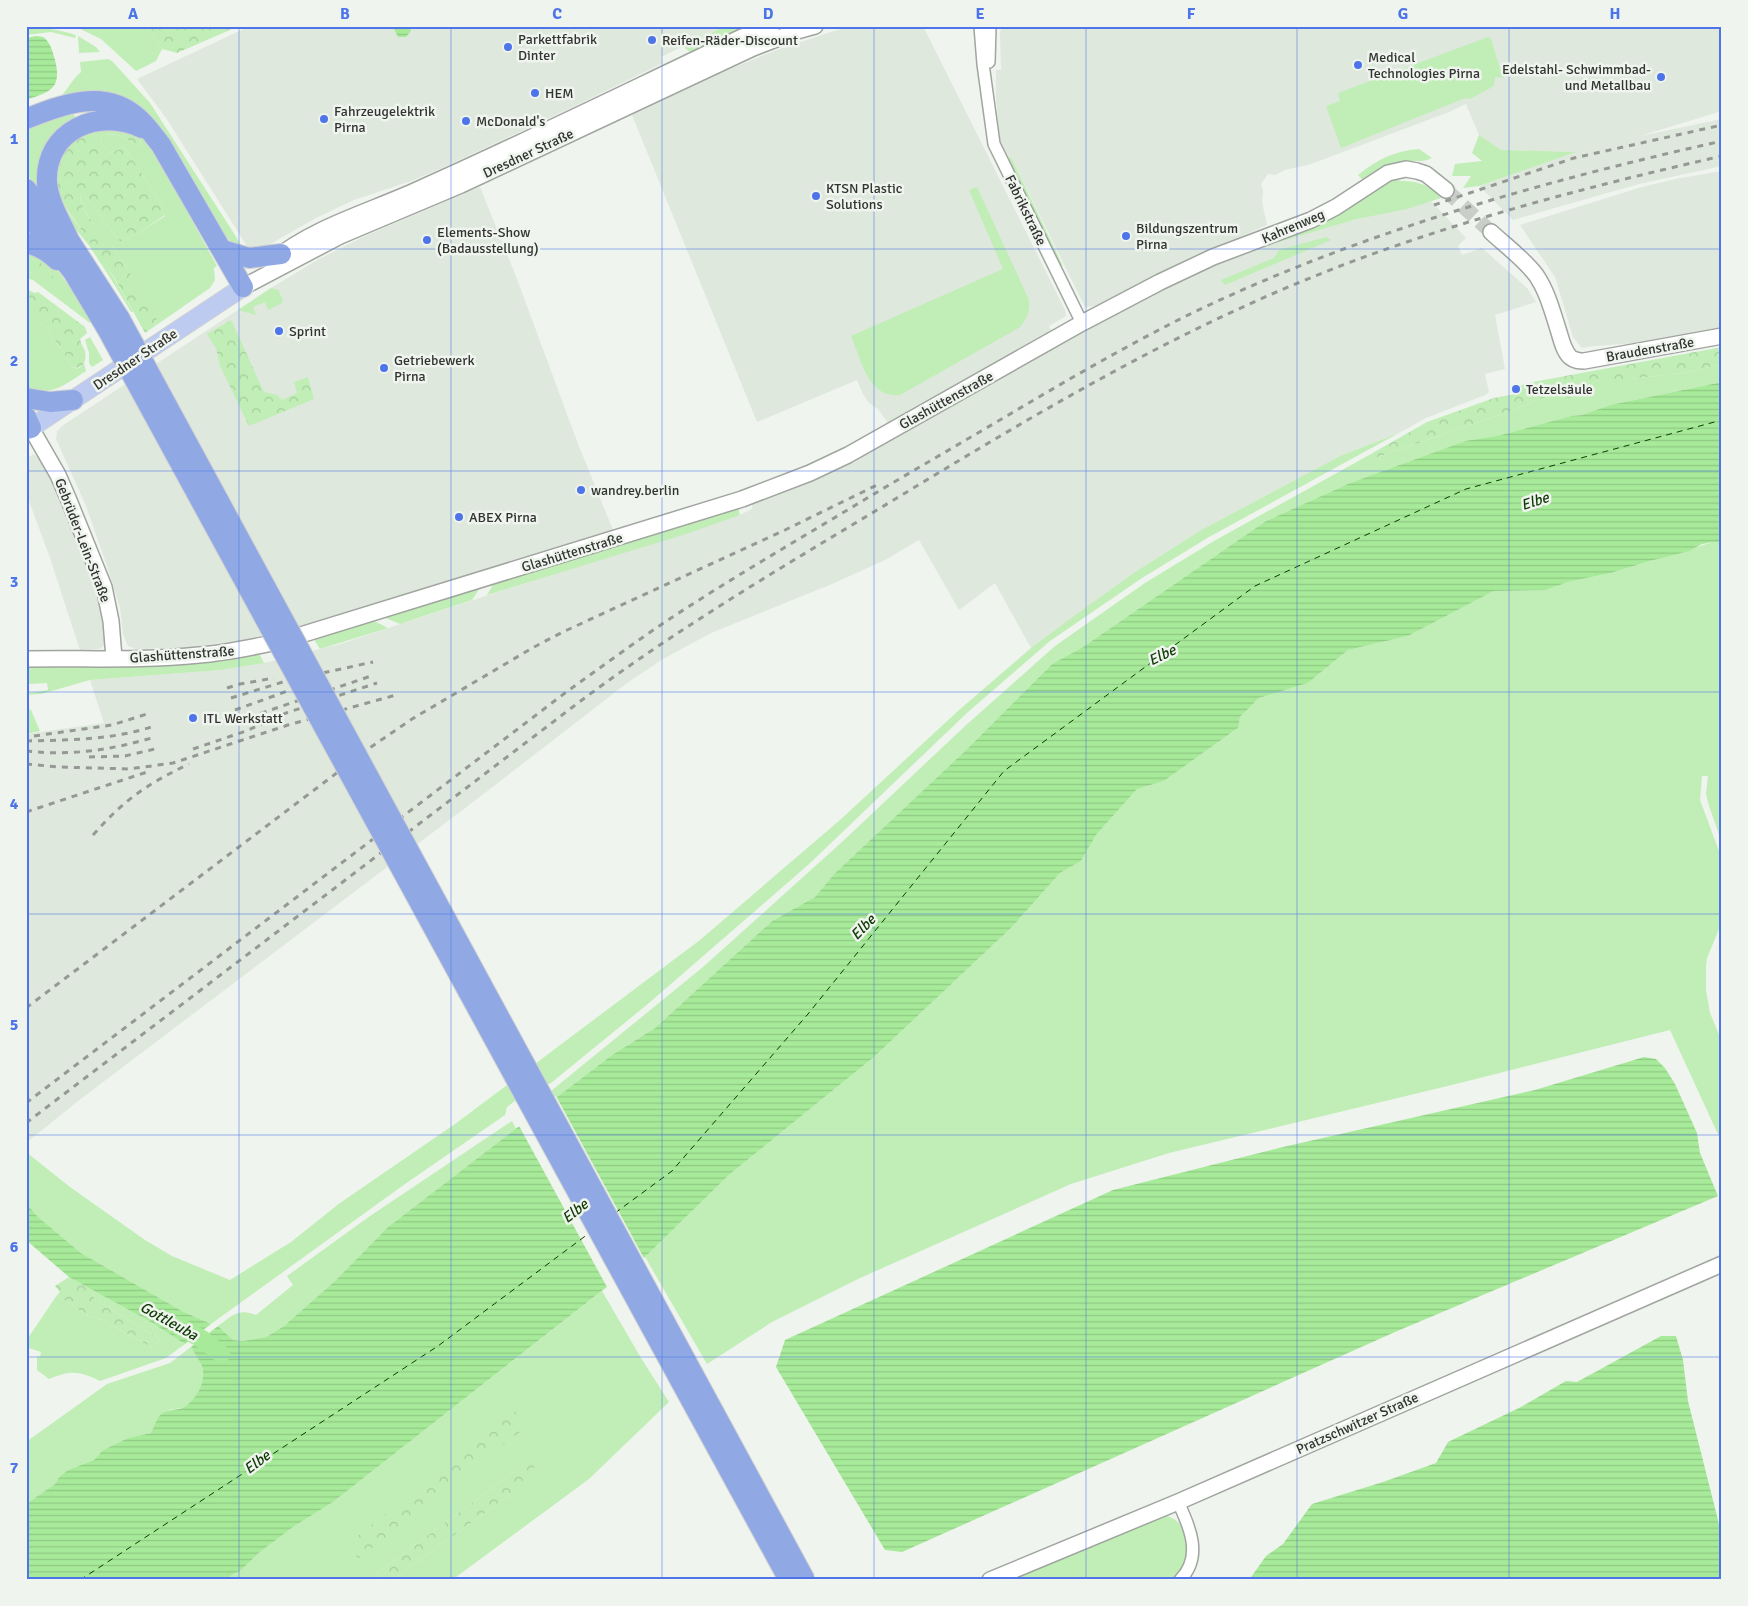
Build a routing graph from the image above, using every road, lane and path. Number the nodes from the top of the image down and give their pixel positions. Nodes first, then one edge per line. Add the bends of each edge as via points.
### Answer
1 (772, 26) edge
2 (815, 26) edge
3 (983, 27) edge
4 (26, 118) edge
5 (153, 135) junction
6 (26, 189) edge
7 (1446, 190) tunnel mouth
8 (26, 212) edge
9 (1491, 232) tunnel mouth
10 (69, 240) junction
11 (26, 243) edge
12 (222, 250) junction
13 (280, 259) junction
14 (243, 287) junction
15 (86, 293) junction
16 (113, 323) junction
17 (1082, 323) junction
18 (1722, 336) edge
19 (26, 398) edge
20 (73, 400) junction
21 (28, 425) edge
22 (114, 658) junction
23 (26, 659) edge
24 (1722, 1264) edge
25 (1178, 1502) junction
26 (788, 1580) edge
27 (805, 1580) edge
28 (990, 1580) edge
29 (1180, 1580) edge

1 - 13 street, Dresdner Straße via 742,37 417,190 328,227
2 - 13 street, Dresdner Straße via 753,48 461,185
3 - 17 street, Fabrikstraße via 994,144
4 - 5 highway via 67,103 101,101 129,111
5 - 10 highway via 125,121 101,120 78,127 58,144 53,151 47,184
5 - 12 highway
6 - 10 highway
7 - 17 street, Kahrenweg via 1417,171 1406,169 1388,173 1311,220 1194,266
8 - 15 highway
9 - 18 street, Braudenstraße via 1538,279 1565,349 1577,361
10 - 16 highway
11 - 15 highway via 48,252
12 - 13 highway via 249,258
12 - 14 highway
13 - 14 street, Dresdner Straße
14 - 20 main road, Dresdner Straße
15 - 16 highway
16 - 26 highway, bridge
16 - 27 highway, bridge
17 - 22 street, Glashüttenstraße via 848,455 742,499 278,642 230,652
19 - 20 highway via 50,402
20 - 21 main road, Dresdner Straße
21 - 22 street, Gebrüder-Lein-Straße via 58,475 104,587
22 - 23 street, Glashüttenstraße
24 - 25 street, Pratzschwitzer Straße
25 - 28 street, Pratzschwitzer Straße
25 - 29 street via 1194,1546 1188,1569

